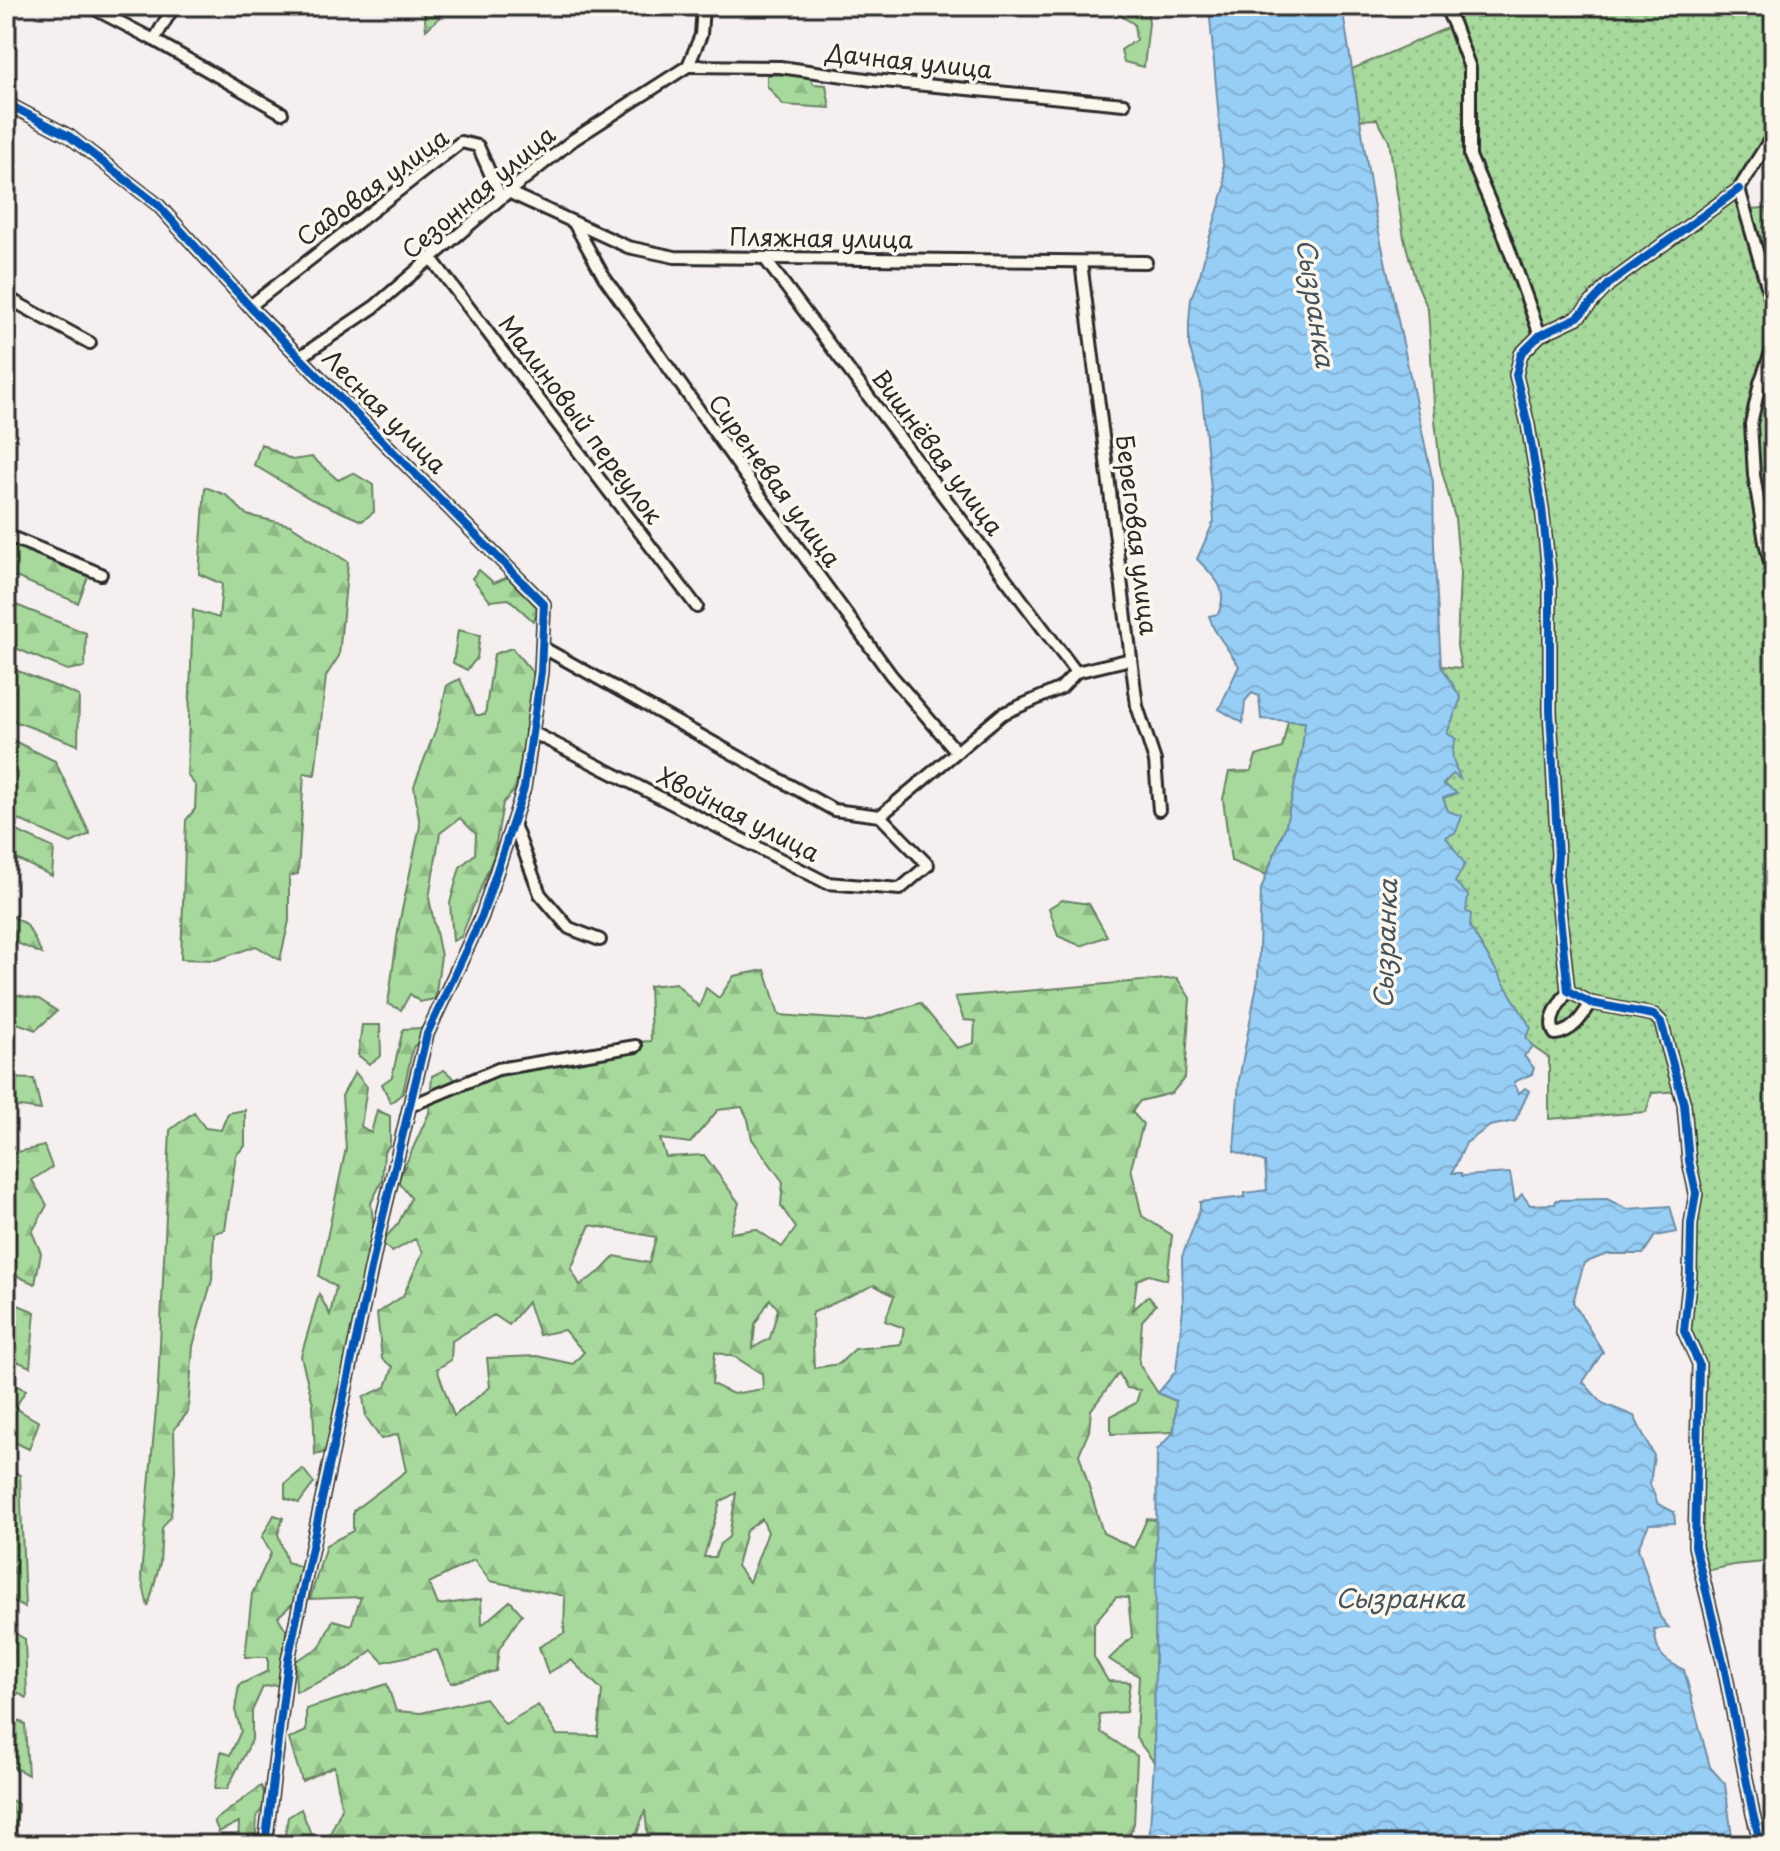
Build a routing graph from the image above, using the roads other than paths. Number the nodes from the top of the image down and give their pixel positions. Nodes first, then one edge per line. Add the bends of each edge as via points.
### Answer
1 (89, 6) edge
2 (174, 6) edge
3 (703, 6) edge
4 (1445, 6) edge
5 (154, 40) junction
6 (688, 66) junction
7 (6, 103) edge
8 (1124, 104) dead end
9 (282, 113) dead end
10 (1774, 133) edge
11 (1739, 189) junction
12 (504, 195) junction
13 (574, 223) junction
14 (431, 258) junction
15 (765, 259) junction
16 (1081, 262) junction
17 (1146, 262) dead end
18 (6, 297) edge
19 (250, 306) junction
20 (1774, 310) edge
21 (1540, 335) junction
22 (90, 343) dead end
23 (1774, 344) edge
24 (300, 357) junction
25 (6, 535) edge
26 (101, 574) dead end
27 (1774, 579) edge
28 (697, 607) dead end
29 (542, 647) junction
30 (1131, 659) junction
31 (1076, 672) junction
32 (532, 732) junction
33 (957, 752) junction
34 (1159, 810) dead end
35 (880, 816) junction
36 (513, 822) junction
37 (600, 940) dead end
38 (1568, 991) junction
39 (1591, 1003) junction
40 (636, 1046) dead end
41 (410, 1106) junction
42 (265, 1845) edge
43 (1761, 1845) edge

1 - 5 street
2 - 5 street
3 - 6 street via 701,35
4 - 21 street via 1470,68 1470,156
5 - 9 street
6 - 8 street, Дачная улица via 780,67
6 - 12 street, Сезонная улица via 573,140
7 - 19 street, Лесная улица via 69,136 158,205
10 - 11 street
11 - 20 street
11 - 21 street via 1609,284 1578,317
12 - 13 street, Пляжная улица
12 - 14 street, Сезонная улица
12 - 19 street, Садовая улица via 478,146 461,142
13 - 15 street, Пляжная улица via 628,247 675,257
13 - 33 street, Сиреневая улица via 604,277 755,489 891,675
14 - 24 street, Сезонная улица via 374,307
14 - 28 street, Малиновый переулок
15 - 16 street, Пляжная улица
15 - 31 street, Вишнёвая улица
16 - 17 street, Пляжная улица
16 - 30 street, Береговая улица
18 - 22 street
19 - 24 street, Лесная улица
21 - 38 street via 1521,354 1516,375 1540,494 1550,581 1556,880
23 - 27 street via 1751,424 1754,475
24 - 29 street, Лесная улица via 544,604
25 - 26 street
29 - 32 street, Лесная улица
29 - 35 street via 834,810
30 - 31 street
30 - 34 street, Береговая улица via 1137,706 1155,761
31 - 33 street via 1061,688 1002,714
32 - 35 street, Хвойная улица via 827,883 900,889 928,865
32 - 36 street, Лесная улица
33 - 35 street
36 - 37 street via 540,894 569,928
36 - 41 street, Лесная улица via 482,916 427,1034
38 - 39 street
38 - 39 street via 1552,1018 1555,1034 1573,1027
39 - 43 street via 1654,1015 1661,1022 1684,1104 1696,1193 1684,1331 1699,1364 1695,1546
40 - 41 street via 498,1069
41 - 42 street, Лесная улица via 288,1660

